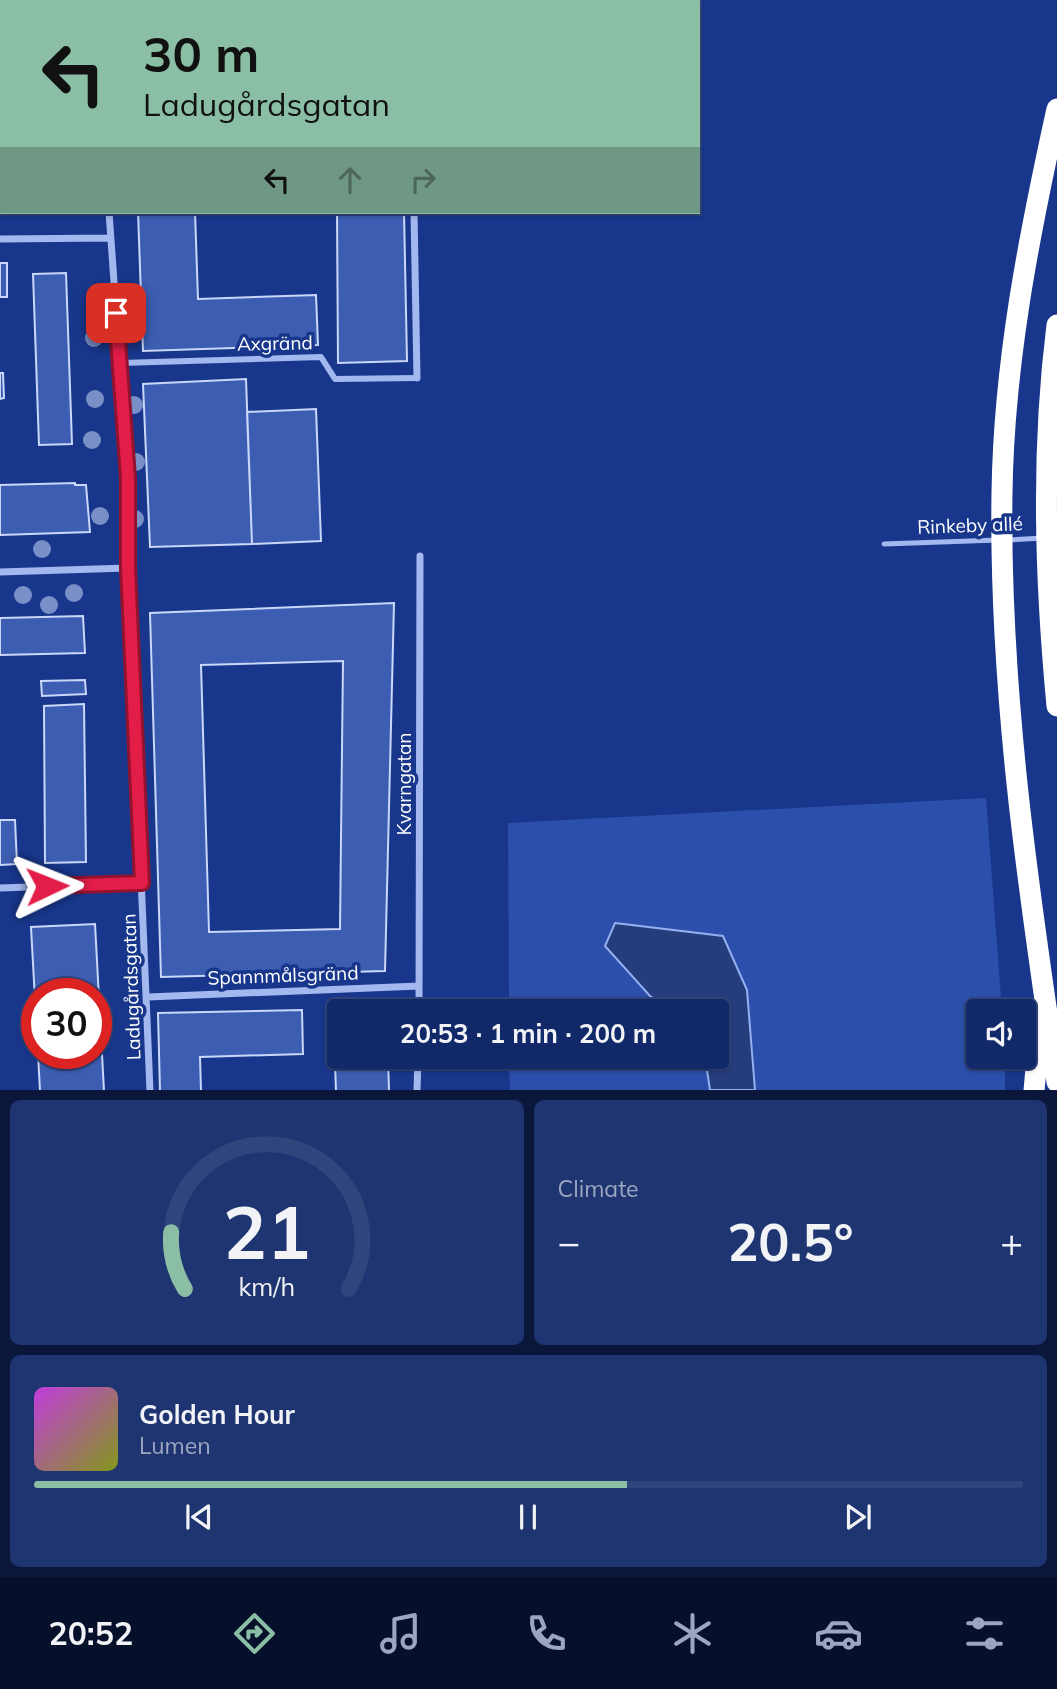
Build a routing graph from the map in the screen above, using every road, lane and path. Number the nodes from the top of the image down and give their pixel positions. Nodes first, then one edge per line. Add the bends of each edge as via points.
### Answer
1 (1057, 109) edge
2 (109, 214) edge
3 (414, 214) edge
4 (110, 238) junction
5 (0, 239) edge
6 (1057, 325) edge
7 (121, 363) junction
8 (418, 378) joint
9 (1057, 538) edge
10 (884, 544) dead end
11 (420, 556) dead end
12 (128, 568) junction
13 (0, 572) edge
14 (1057, 706) edge
15 (142, 883) junction
16 (0, 888) edge
17 (419, 986) junction
18 (1043, 988) junction
19 (148, 997) junction
20 (419, 999) edge
21 (418, 1069) edge
22 (1057, 1082) edge
23 (150, 1090) edge
24 (417, 1090) edge
25 (1034, 1090) edge

1 - 18 highway via 1015,321 1002,490 1009,709
2 - 4 street, Ladugårdsgatan
3 - 8 street
4 - 5 street
4 - 7 street, Ladugårdsgatan
6 - 14 highway via 1045,488
7 - 8 street, Axgränd via 321,357 335,379
7 - 12 street, Ladugårdsgatan
9 - 10 lane, Rinkeby allé
11 - 17 street, Kvarngatan
12 - 13 street
12 - 15 street, Ladugårdsgatan
15 - 16 street
15 - 19 street, Ladugårdsgatan
17 - 19 street, Spannmålsgränd
17 - 20 street, Kvarngatan
18 - 22 highway
18 - 25 highway
19 - 23 street, Ladugårdsgatan
21 - 24 street

